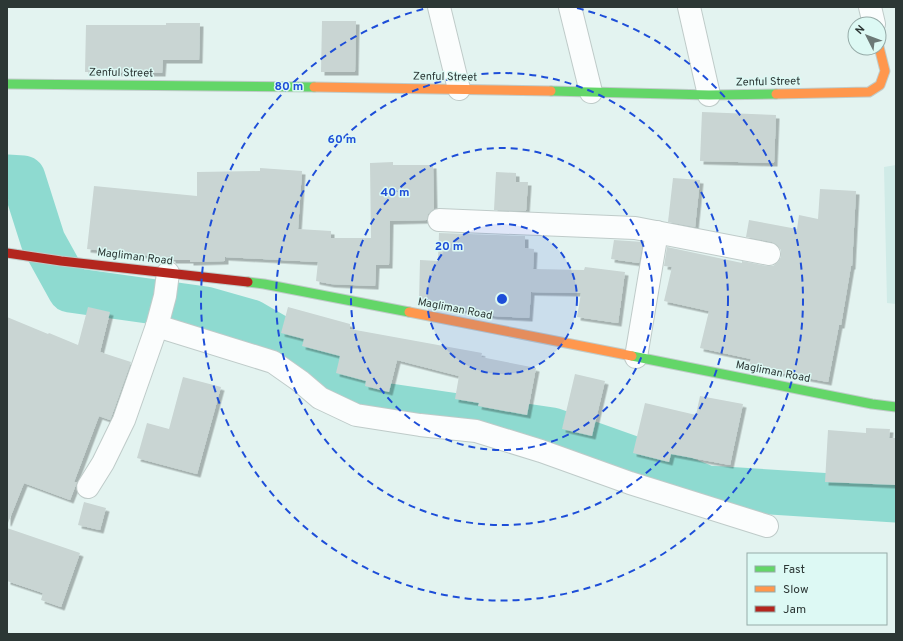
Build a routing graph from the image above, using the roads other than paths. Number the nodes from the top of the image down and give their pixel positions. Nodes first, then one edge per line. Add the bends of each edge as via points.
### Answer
1 (439, 7) edge
2 (570, 7) edge
3 (689, 7) edge
4 (881, 56) edge
5 (7, 84) edge
6 (459, 89) junction
7 (591, 92) junction
8 (709, 95) junction
9 (439, 220) dead end
10 (657, 232) junction
11 (11, 254) edge
12 (769, 254) dead end
13 (168, 273) junction
14 (161, 312) junction
15 (636, 357) junction
16 (896, 406) edge
17 (88, 487) dead end
18 (767, 526) dead end

1 - 6 street
2 - 7 street
3 - 8 street
4 - 8 street, Zenful Street via 885,71 880,85 869,92
5 - 6 street, Zenful Street
6 - 7 street, Zenful Street
7 - 8 street, Zenful Street
9 - 10 street via 635,228
10 - 12 street
10 - 15 street
11 - 13 street, Magliman Road
13 - 14 street
13 - 15 street, Magliman Road via 264,284
14 - 17 street via 124,420
14 - 18 street via 273,362 320,398 356,414 476,431
15 - 16 street, Magliman Road via 872,404

